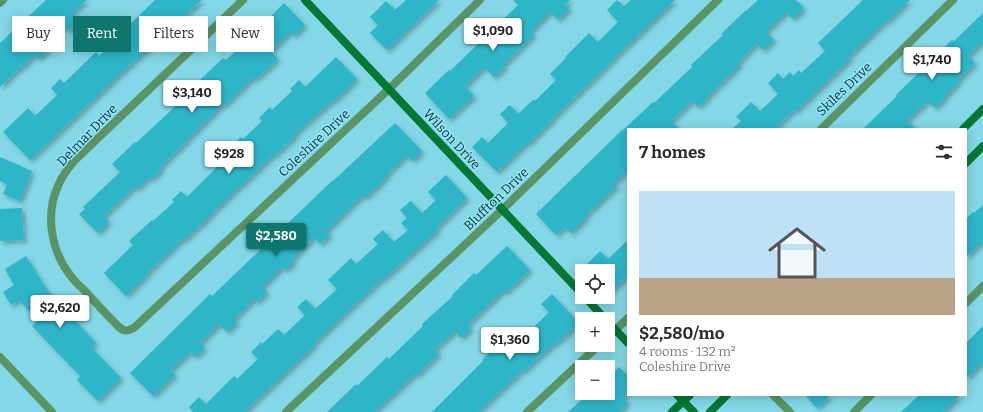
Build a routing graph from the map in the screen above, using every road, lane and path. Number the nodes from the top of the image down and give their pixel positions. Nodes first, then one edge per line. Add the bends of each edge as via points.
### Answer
1 (3, 0) edge
2 (243, 0) edge
3 (305, 0) edge
4 (480, 0) edge
5 (718, 0) edge
6 (953, 0) edge
7 (0, 3) edge
8 (389, 89) junction
9 (983, 110) edge
10 (822, 128) edge
11 (964, 128) edge
12 (983, 146) edge
13 (967, 162) edge
14 (502, 210) junction
15 (983, 286) edge
16 (575, 287) edge
17 (967, 302) edge
18 (591, 304) edge
19 (598, 312) edge
20 (627, 319) edge
21 (125, 330) joint
22 (615, 330) joint
23 (627, 343) edge
24 (591, 352) edge
25 (0, 357) edge
26 (726, 396) edge
27 (774, 396) edge
28 (870, 396) edge
29 (680, 398) edge
30 (52, 412) edge
31 (286, 412) edge
32 (527, 412) edge
33 (672, 412) edge
34 (694, 412) edge
35 (710, 412) edge
36 (790, 412) edge
37 (854, 412) edge

1 - 7 street
2 - 21 street, Delmar Drive via 75,160 58,184 51,221 52,234 62,263 116,324
3 - 8 street, Wilson Drive
4 - 8 street, Coleshire Drive
5 - 14 street, Bluffton Drive
6 - 10 street, Skiles Drive
8 - 14 street, Wilson Drive
8 - 21 street, Coleshire Drive via 135,327
9 - 11 street
12 - 13 street
14 - 16 street, Wilson Drive
14 - 31 street, Bluffton Drive
15 - 17 street
18 - 19 street
20 - 22 street
22 - 23 street
24 - 32 street
25 - 30 street
26 - 35 street
27 - 36 street
28 - 37 street
29 - 33 street
29 - 34 street

